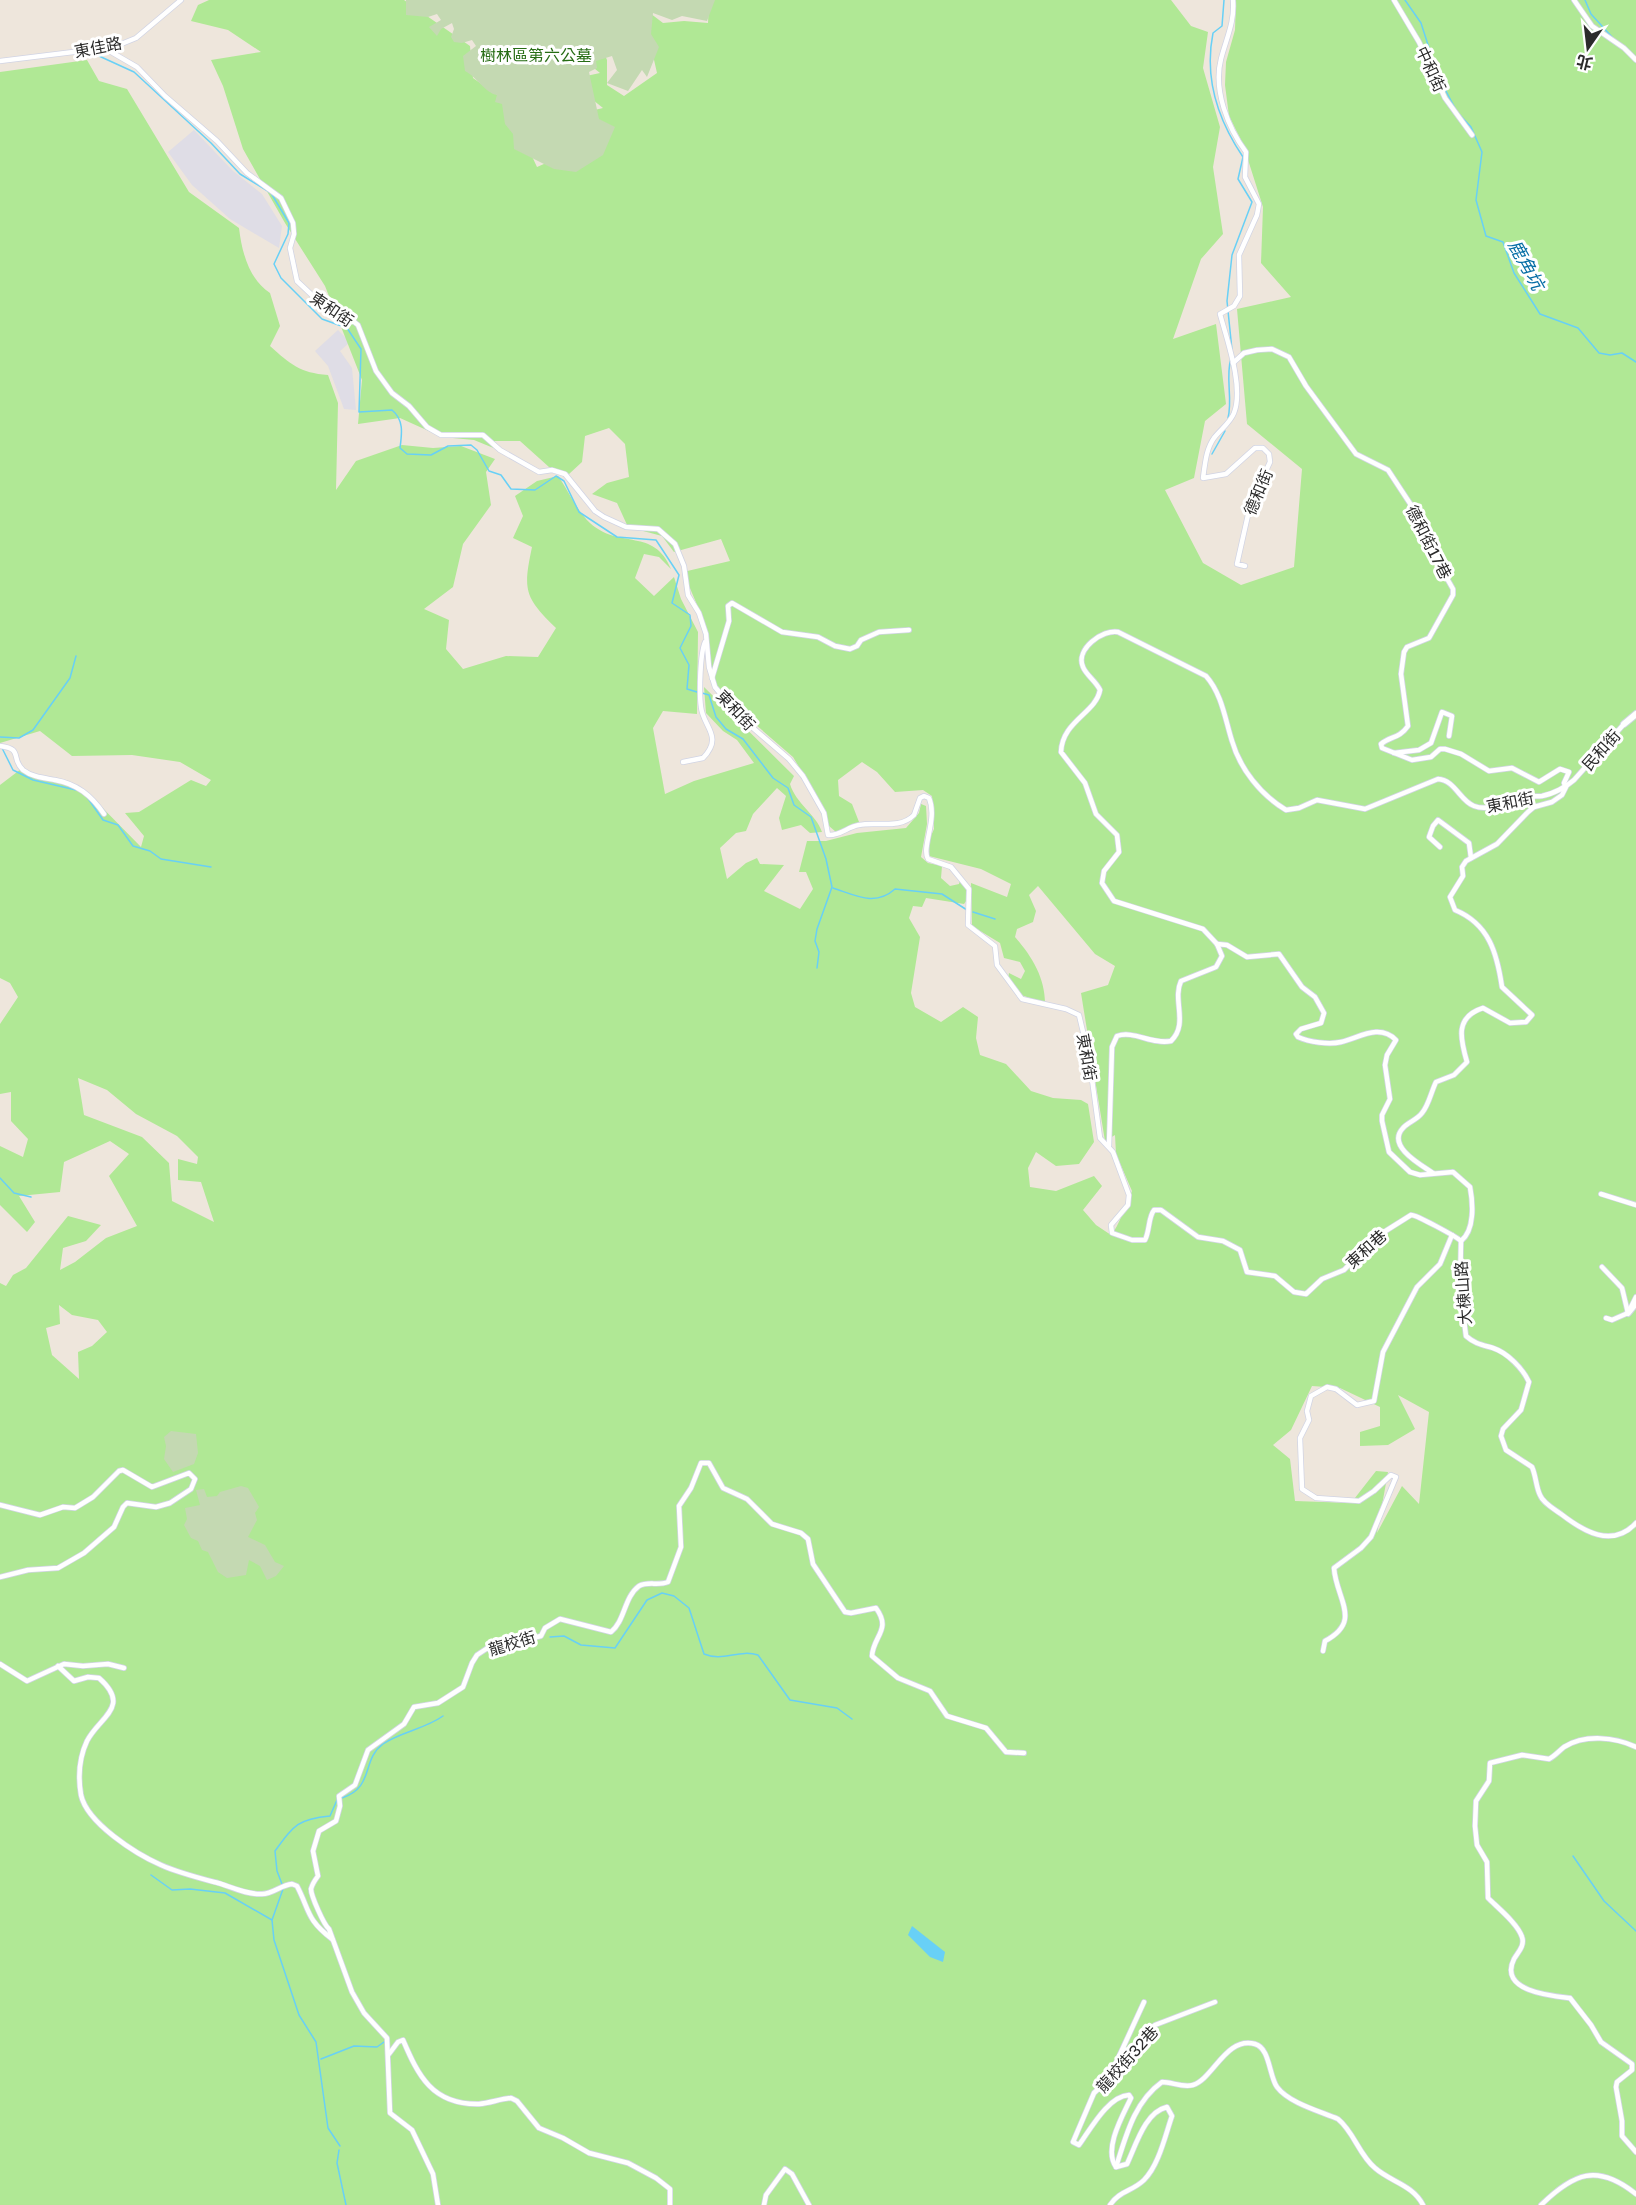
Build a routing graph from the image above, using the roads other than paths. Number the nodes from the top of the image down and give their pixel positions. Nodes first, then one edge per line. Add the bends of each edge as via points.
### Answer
1 (181, 0) edge
2 (1233, 0) edge
3 (1394, 0) edge
4 (1574, 0) edge
5 (106, 49) junction
6 (1636, 60) edge
7 (0, 61) edge
8 (1472, 135) dead end
9 (1233, 361) junction
10 (1245, 566) dead end
11 (909, 630) dead end
12 (706, 637) junction
13 (712, 680) junction
14 (1636, 714) edge
15 (1624, 724) joint
16 (1449, 736) dead end
17 (0, 746) edge
18 (1392, 754) junction
19 (683, 762) dead end
20 (1566, 787) junction
21 (104, 814) dead end
22 (1440, 847) dead end
23 (1471, 858) junction
24 (1217, 944) junction
25 (1109, 1146) junction
26 (1433, 1173) junction
27 (1601, 1194) dead end
28 (1636, 1205) edge
29 (1452, 1235) junction
30 (1461, 1241) junction
31 (1602, 1268) dead end
32 (1636, 1296) edge
33 (1636, 1303) edge
34 (1628, 1313) junction
35 (1606, 1318) dead end
36 (0, 1505) edge
37 (1636, 1523) edge
38 (0, 1577) edge
39 (1323, 1651) dead end
40 (0, 1664) edge
41 (58, 1666) junction
42 (124, 1668) dead end
43 (1636, 1747) edge
44 (1024, 1753) dead end
45 (332, 1939) junction
46 (1144, 2002) dead end
47 (1215, 2002) dead end
48 (388, 2056) junction
49 (1109, 2079) junction
50 (1636, 2152) edge
51 (1116, 2167) junction
52 (1636, 2194) edge
53 (438, 2205) edge
54 (670, 2205) edge
55 (764, 2205) edge
56 (809, 2205) edge
57 (1110, 2205) edge
58 (1423, 2205) edge
59 (1541, 2205) edge

1 - 5 street, 東佳路 via 136,38
2 - 9 street, 德和街 via 1230,35 1220,66 1222,98 1237,140 1246,152 1245,177 1260,204 1239,255 1240,296 1220,314
3 - 8 street, 中和街 via 1445,98
4 - 6 street via 1592,26
5 - 7 street, 東佳路
5 - 12 street, 東和街 via 137,67 247,173 281,198 293,223 290,248 297,281 315,298 358,325 376,371 392,393 441,435 483,435 500,450 539,472 565,474 604,517 626,528 657,529 666,535 680,553 688,595 699,613
9 - 10 street, 德和街 via 1238,395 1234,413 1209,447 1203,478 1226,474 1255,448 1263,448 1269,454 1270,462 1244,526 1237,564
9 - 18 street, 德和街17巷 via 1257,350 1272,349 1289,357 1306,387 1356,454 1388,470 1413,508 1424,538 1453,589 1429,638 1404,652 1401,674 1409,721 1404,732 1381,744
11 - 13 street via 879,632 850,649 818,637 782,632 732,603 728,606 729,621
12 - 13 street, 東和街
12 - 19 street via 700,654 701,709 712,744 704,758
13 - 25 street, 東和街 via 739,716 803,776 824,813 828,835 836,836 862,824 900,822 914,815 920,798 929,798 932,832 925,855 951,867 969,889 968,925 995,945 1000,971 1022,999 1079,1015 1100,1138
14 - 15 street, 民和街
15 - 20 street, 民和街
16 - 18 street via 1454,720 1442,712 1431,743 1419,750
17 - 21 street via 12,747 18,764 30,774 78,787 94,799
18 - 20 street via 1423,759 1445,749 1489,771 1512,768 1539,782 1564,768 1569,772
20 - 23 street, 民和街 via 1552,802 1534,807 1497,844
20 - 24 street, 東和街 via 1485,808 1473,806 1451,784 1438,779 1365,808 1317,800 1286,810 1259,789 1238,759 1215,686 1206,676 1137,641 1107,632 1083,652 1083,667 1100,690 1098,698 1074,720 1061,752 1085,783 1096,814 1117,835 1119,852 1104,870 1102,884 1114,901 1203,929
22 - 23 street via 1429,837 1438,819 1470,843
23 - 26 street via 1462,867 1463,876 1453,890 1452,904 1455,910 1474,919 1500,963 1502,987 1532,1015 1526,1022 1510,1023 1483,1008 1463,1021 1461,1041 1467,1062 1454,1075 1436,1082 1423,1112 1399,1135 1399,1144 1407,1154
24 - 25 street, 東和街 via 1222,956 1215,967 1181,981 1177,990 1180,1027 1171,1041 1155,1043 1124,1034 1113,1042
24 - 26 street via 1227,945 1247,957 1272,953 1285,959 1324,1013 1321,1023 1301,1029 1296,1034 1298,1038 1339,1043 1367,1032 1396,1040 1385,1065 1390,1099 1382,1114 1389,1152 1410,1172
25 - 29 street, 東和巷 via 1129,1195 1128,1204 1111,1225 1112,1233 1145,1240 1151,1213 1161,1210 1198,1237 1223,1241 1240,1250 1247,1272 1275,1276 1299,1293 1308,1293 1322,1279 1344,1270 1376,1237 1412,1215
26 - 30 street via 1453,1172 1470,1187 1471,1219
27 - 28 street
29 - 30 street
29 - 39 street via 1440,1264 1417,1287 1383,1352 1374,1401 1357,1405 1327,1387 1311,1396 1308,1404 1309,1420 1300,1438 1300,1460 1302,1489 1309,1495 1359,1501 1391,1475 1396,1477 1371,1537 1334,1568 1344,1622 1338,1634 1325,1641
30 - 37 street, 大棟山路 via 1460,1290 1466,1336 1507,1356 1529,1382 1521,1410 1503,1429 1506,1450 1532,1467 1539,1494 1584,1532 1621,1534
31 - 34 street via 1622,1288
32 - 34 street
33 - 34 street
34 - 35 street via 1612,1320
36 - 38 street via 40,1515 63,1507 75,1508 93,1497 119,1471 152,1487 183,1474 192,1474 195,1479 191,1489 164,1505 149,1508 127,1503 114,1527 84,1553 58,1568
40 - 41 street via 27,1681
41 - 42 street via 108,1664
41 - 45 street via 74,1681 99,1678 113,1700 110,1715 87,1740 79,1768 85,1806 103,1828 160,1865 230,1887 264,1894 292,1884 297,1886 304,1909
43 - 50 street via 1614,1738 1598,1739 1565,1747 1549,1759 1522,1755 1490,1763 1489,1781 1476,1801 1475,1826 1478,1845 1487,1862 1488,1898 1506,1913 1522,1937 1513,1975 1522,1987 1538,1994 1570,1998 1601,2042 1632,2064 1632,2070 1616,2087 1622,2136
44 - 45 street, 龍校街 via 1006,1752 986,1728 947,1716 930,1691 898,1678 872,1656 882,1632 881,1615 876,1608 845,1612 813,1564 808,1539 772,1524 747,1499 723,1488 705,1461 697,1468 691,1488 679,1506 681,1547 673,1573 668,1582 639,1587 614,1630 607,1632 560,1619 545,1628 541,1636 486,1649 472,1663 463,1687 438,1702 414,1707 404,1724 368,1750 355,1785 339,1796 336,1821 318,1831 313,1851 318,1876 311,1888 312,1895
45 - 48 street, 龍校街 via 352,1992 364,2013 387,2038
46 - 49 street
47 - 49 street, 龍校街32巷 via 1155,2025 1134,2055
48 - 53 street, 龍校街 via 390,2113 412,2130 433,2174
48 - 54 street via 403,2040 427,2086 471,2103 511,2098 539,2128 589,2153 609,2156 656,2178 670,2189
49 - 51 street, 龍校街32巷 via 1094,2093 1073,2142 1079,2145 1118,2098 1129,2095 1112,2147
51 - 57 street via 1127,2164 1146,2124 1159,2109 1171,2109 1168,2128 1150,2171 1143,2182 1115,2197
51 - 58 street via 1133,2116 1155,2087 1162,2082 1196,2085 1229,2050 1257,2044 1263,2049 1282,2094 1338,2119 1372,2167 1412,2191
52 - 59 street via 1594,2174 1569,2181
55 - 56 street via 766,2195 785,2169 792,2174

